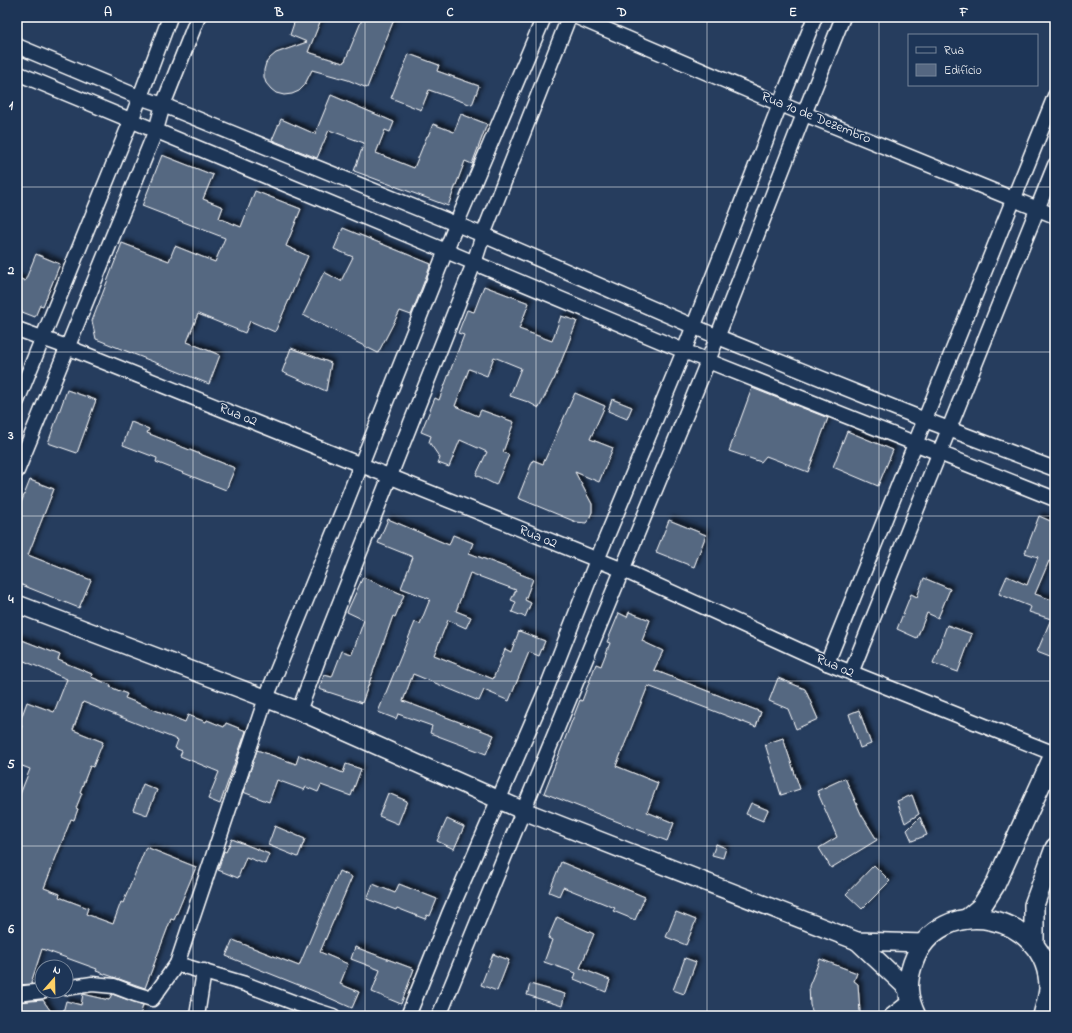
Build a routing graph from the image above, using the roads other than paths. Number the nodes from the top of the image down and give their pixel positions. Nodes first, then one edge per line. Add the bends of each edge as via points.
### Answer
1 (170, 17) edge
2 (198, 17) edge
3 (544, 17) edge
4 (569, 17) edge
5 (577, 17) edge
6 (815, 17) edge
7 (843, 17) edge
8 (17, 46) edge
9 (17, 73) edge
10 (1055, 96) edge
11 (139, 97) junction
12 (163, 104) junction
13 (780, 104) junction
14 (804, 114) junction
15 (131, 121) junction
16 (156, 130) junction
17 (1055, 165) edge
18 (1014, 198) junction
19 (1037, 209) junction
20 (1055, 216) edge
21 (456, 224) junction
22 (484, 235) junction
23 (446, 251) junction
24 (474, 263) junction
25 (694, 327) junction
26 (17, 329) edge
27 (718, 337) junction
28 (43, 339) junction
29 (67, 347) junction
30 (684, 352) junction
31 (708, 361) junction
32 (17, 401) edge
33 (925, 420) junction
34 (949, 429) junction
35 (916, 444) junction
36 (940, 454) junction
37 (361, 464) junction
38 (1055, 469) edge
39 (17, 471) edge
40 (389, 477) junction
41 (1055, 499) edge
42 (597, 560) junction
43 (623, 570) junction
44 (17, 604) edge
45 (827, 664) junction
46 (851, 673) junction
47 (266, 698) junction
48 (299, 711) junction
49 (1055, 754) edge
50 (498, 800) junction
51 (524, 811) junction
52 (1055, 848) edge
53 (967, 919) junction
54 (857, 941) junction
55 (924, 943) junction
56 (1034, 945) junction
57 (177, 964) junction
58 (204, 971) junction
59 (74, 987) edge
60 (34, 992) edge
61 (17, 994) edge
62 (911, 1002) edge
63 (1048, 1007) edge
64 (197, 1016) edge
65 (334, 1016) edge
66 (408, 1016) edge
67 (439, 1016) edge
68 (891, 1016) edge

1 - 11 street
2 - 12 street
3 - 21 street
4 - 22 street
5 - 13 street, Rua 10 de Dezembro
6 - 13 street
7 - 14 street
8 - 11 street
9 - 15 street
10 - 18 street
11 - 12 street
11 - 15 street
12 - 16 street
12 - 21 street
13 - 14 street, Rua 10 de Dezembro
13 - 25 street
14 - 18 street, Rua 10 de Dezembro
14 - 27 street
15 - 16 street
15 - 28 street
16 - 23 street
16 - 29 street
17 - 19 street
18 - 19 street, Rua 10 de Dezembro
18 - 33 street
19 - 20 street, Rua 10 de Dezembro
19 - 34 street
21 - 22 street
21 - 23 street
22 - 24 street
22 - 25 street
23 - 24 street
23 - 37 street
24 - 30 street
24 - 40 street
25 - 27 street
25 - 30 street
26 - 28 street, Rua 02
27 - 31 street
27 - 33 street
28 - 29 street, Rua 02
28 - 32 street
29 - 37 street, Rua 02
29 - 39 street
30 - 31 street
30 - 42 street
31 - 35 street
31 - 43 street
33 - 34 street
33 - 35 street
34 - 36 street
34 - 38 street
35 - 36 street
35 - 45 street
36 - 41 street
36 - 46 street
37 - 40 street, Rua 02
37 - 47 street
40 - 42 street, Rua 02
40 - 48 street
42 - 43 street, Rua 02
42 - 50 street via 546,690
43 - 45 street, Rua 02
43 - 51 street
44 - 47 street
45 - 46 street, Rua 02
46 - 49 street, Rua 02
47 - 48 street
47 - 57 street
48 - 50 street
49 - 53 main road via 995,885 980,907
50 - 51 street
50 - 66 street
51 - 54 street
51 - 67 street
52 - 56 main road via 1034,905
53 - 55 main road via 944,927
53 - 56 main road via 986,918 1004,923 1020,932
54 - 55 street
54 - 62 street
55 - 62 main road via 915,957 910,972
56 - 63 main road via 1048,977
57 - 58 street
57 - 59 street via 152,999 114,986 92,984
58 - 64 street
58 - 65 street
60 - 61 street
62 - 68 street

